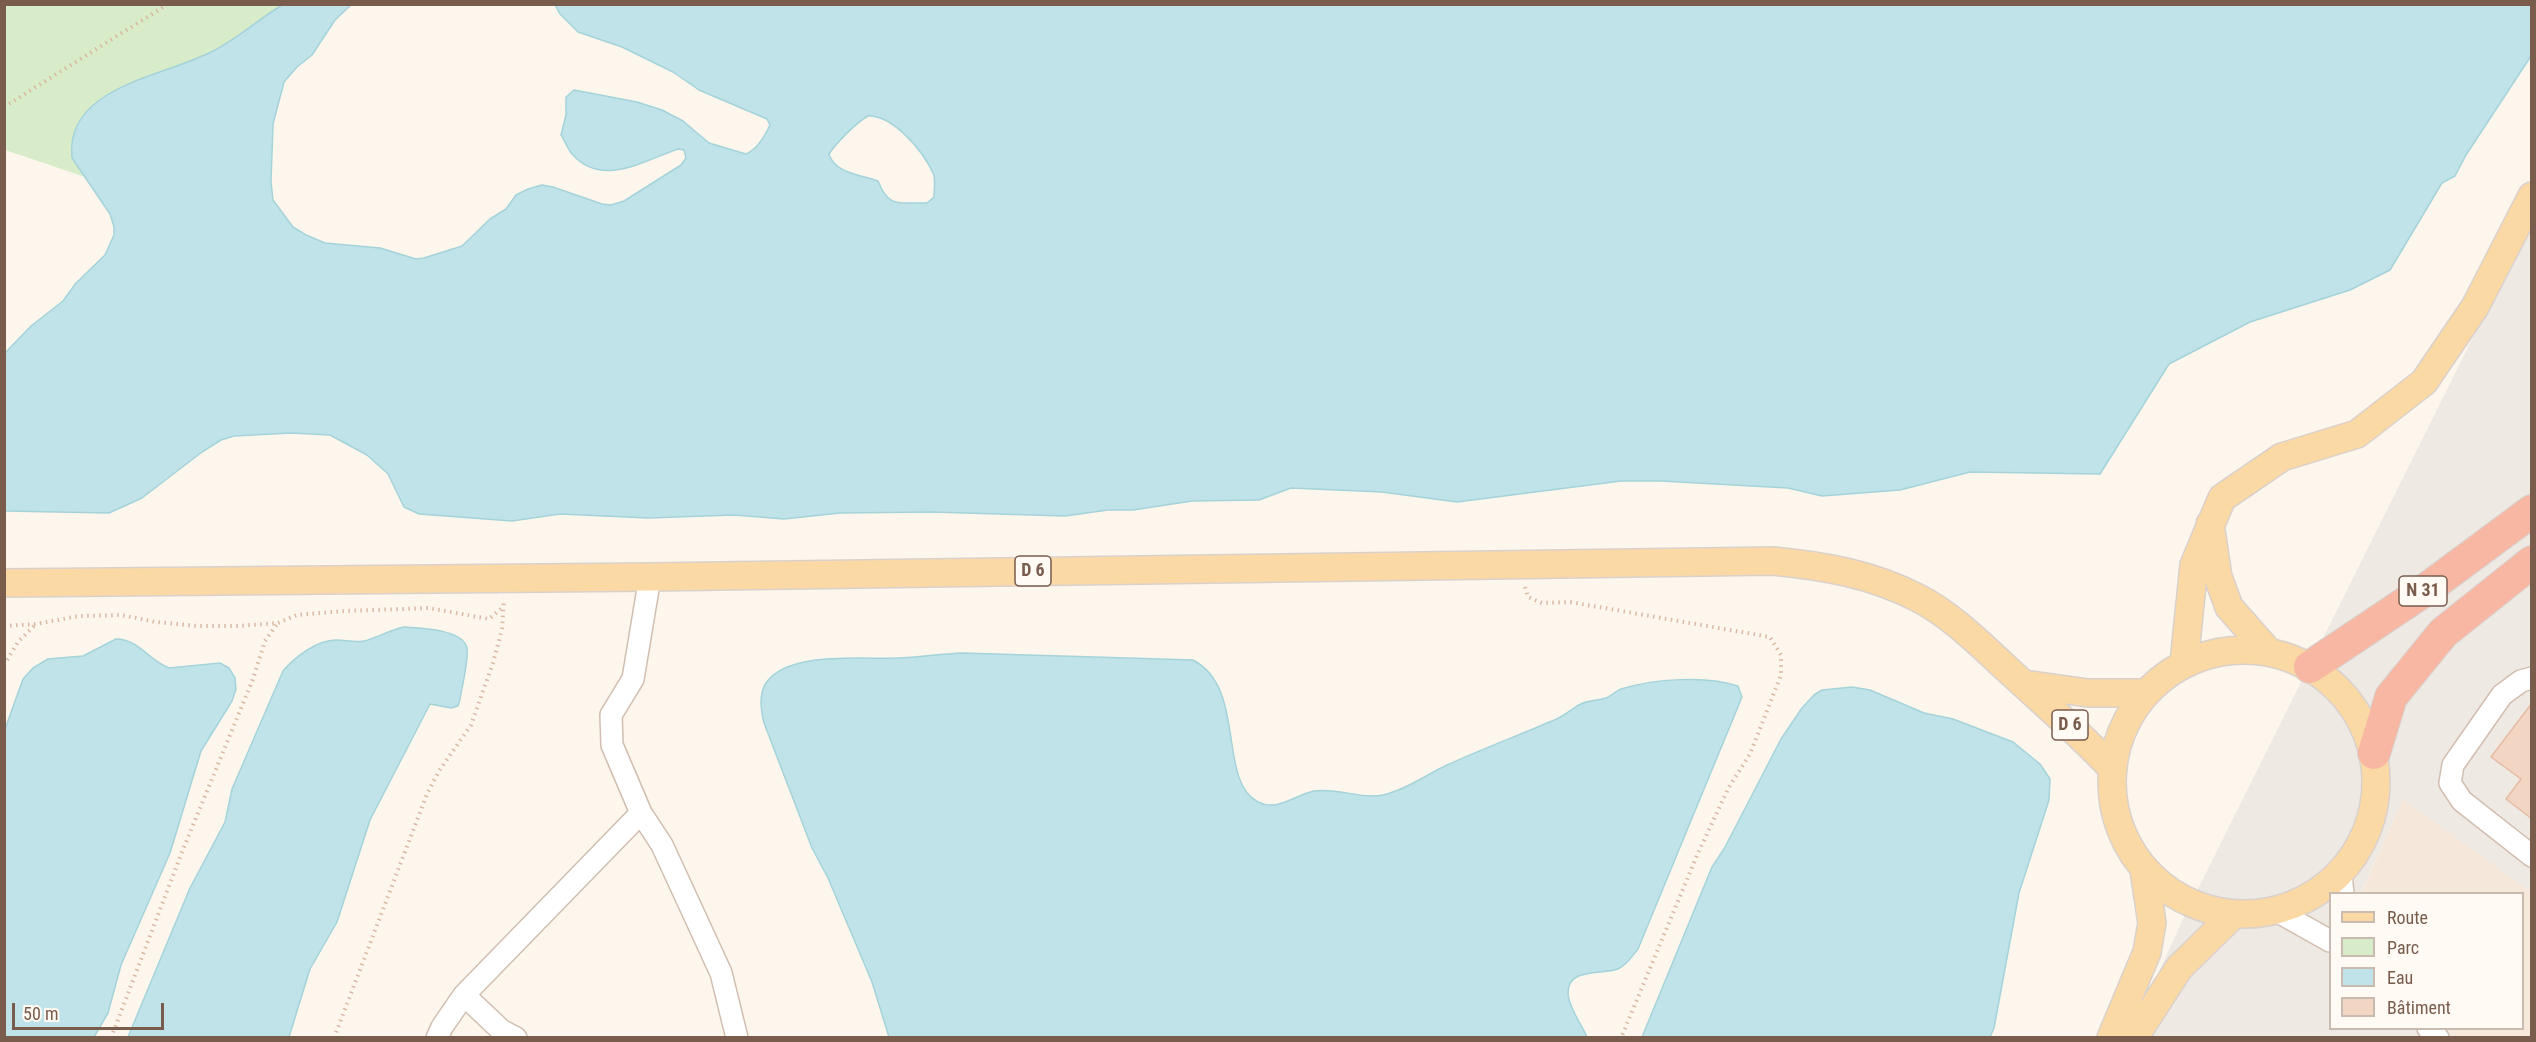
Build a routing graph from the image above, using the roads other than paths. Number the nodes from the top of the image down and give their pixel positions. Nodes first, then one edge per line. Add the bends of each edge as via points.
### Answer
1 (2532, 196) edge
2 (2532, 511) edge
3 (2210, 524) junction
4 (2532, 562) edge
5 (650, 577) junction
6 (4, 583) edge
7 (2267, 650) junction
8 (2184, 663) junction
9 (2310, 667) junction
10 (2532, 678) edge
11 (2024, 684) junction
12 (2146, 693) junction
13 (2374, 753) junction
14 (2113, 769) junction
15 (641, 813) junction
16 (2532, 856) edge
17 (2144, 870) junction
18 (2342, 884) edge
19 (2275, 910) junction
20 (2233, 915) junction
21 (2329, 939) edge
22 (464, 995) junction
23 (437, 1038) edge
24 (516, 1038) edge
25 (736, 1038) edge
26 (2111, 1038) edge
27 (2134, 1038) edge

1 - 3 main road via 2475,307 2424,382 2357,434 2282,456 2222,498
2 - 9 highway, N 31 via 2428,588
3 - 7 main road via 2218,577 2229,607
3 - 8 main road via 2194,564
4 - 13 highway, N 31 via 2443,633 2391,697
5 - 6 main road, D 6
5 - 11 main road, D 6 via 1773,561 1826,566 1919,598 1968,633
5 - 15 street via 633,679 610,715 612,745
7 - 8 main road via 2229,650
7 - 9 main road
8 - 12 main road
9 - 13 main road via 2351,703
10 - 16 street via 2502,695 2453,765 2450,783 2462,801
11 - 12 main road, D 6 via 2088,693
11 - 14 main road, D 6
12 - 14 main road via 2122,730
13 - 18 main road via 2374,806 2365,838
14 - 17 main road via 2118,825
15 - 22 street
15 - 25 street via 662,845 722,973
17 - 20 main road via 2184,901
17 - 26 main road via 2152,922 2148,952
18 - 19 main road
19 - 20 main road via 2259,915
19 - 21 street
20 - 27 main road via 2179,968
22 - 23 street
22 - 24 street via 501,1030

